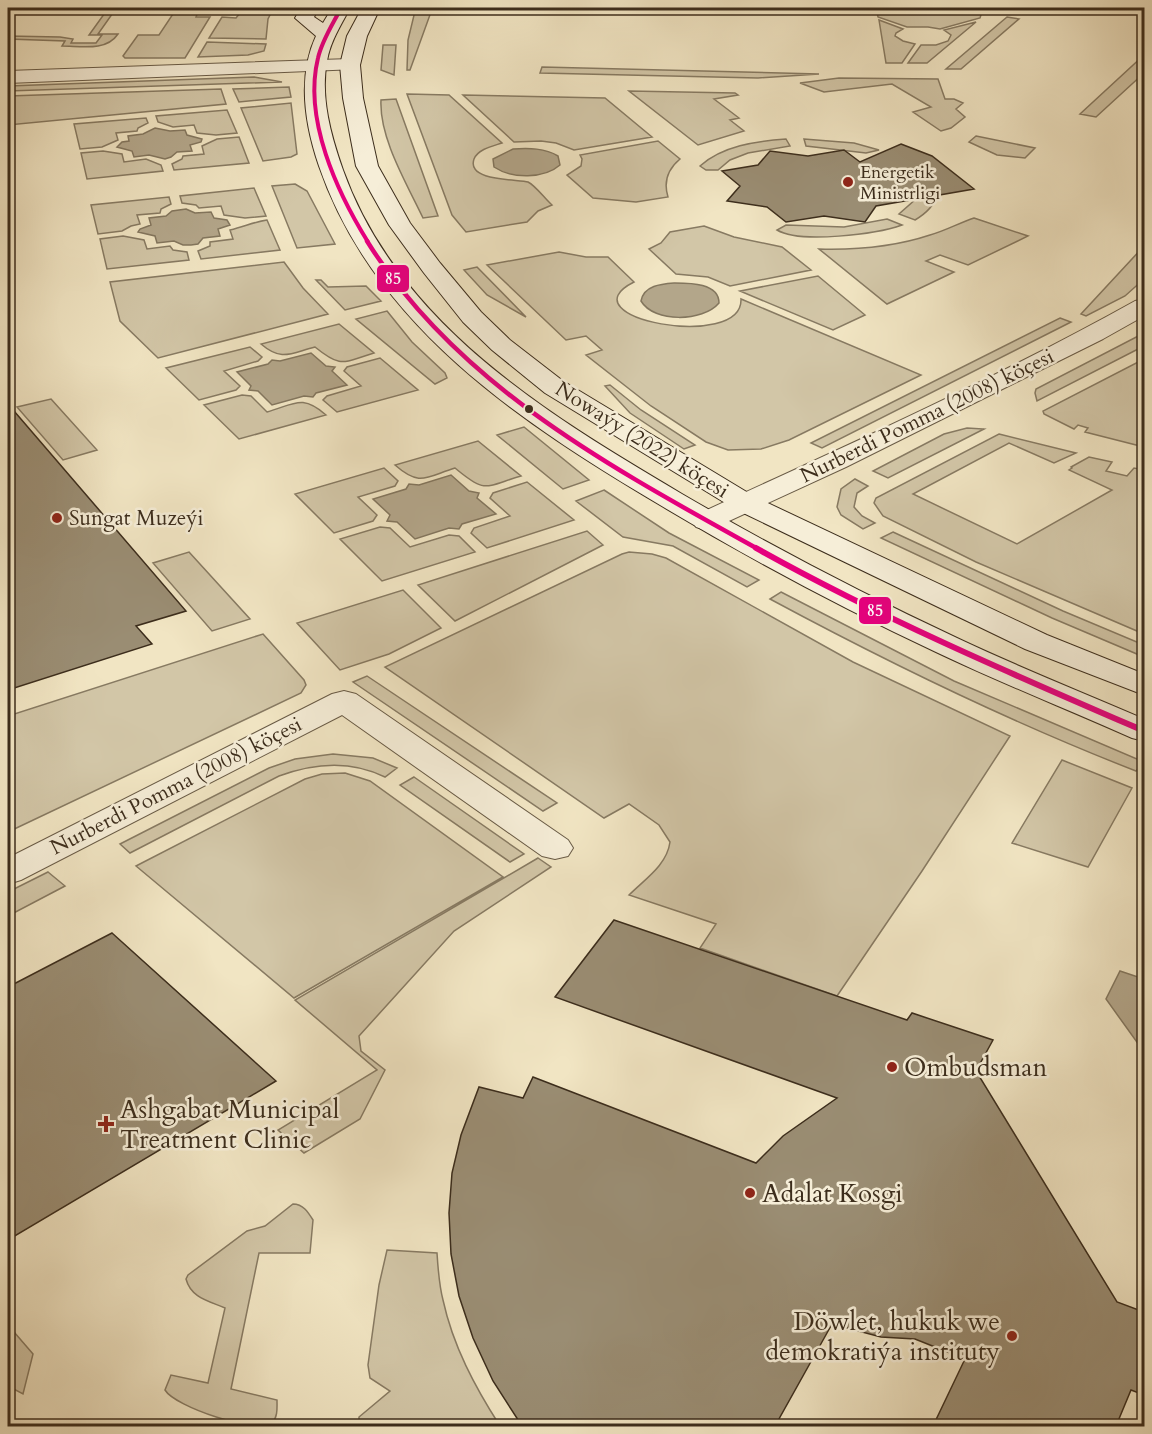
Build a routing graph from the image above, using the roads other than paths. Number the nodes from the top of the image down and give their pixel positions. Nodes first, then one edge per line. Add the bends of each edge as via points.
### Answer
1 (310, 8) edge
2 (341, 8) edge
3 (371, 8) edge
4 (327, 35) junction
5 (350, 65) junction
6 (316, 67) junction
7 (8, 77) edge
8 (1144, 306) edge
9 (745, 503) junction
10 (706, 521) junction
11 (1144, 685) edge
12 (1144, 731) edge
13 (555, 848) dead end
14 (8, 872) edge

1 - 4 main road via 303,18
2 - 4 main road, Nowaýy (2022) köçesi
3 - 5 main road, Nowaýy (2022) köçesi via 357,36
4 - 6 main road, Nowaýy (2022) köçesi
5 - 6 main road
5 - 9 main road, Nowaýy (2022) köçesi via 367,166 400,225 472,317 554,387
6 - 7 main road
6 - 10 main road, Nowaýy (2022) köçesi via 320,136 329,168 391,277 433,327 512,396
8 - 9 main road, Nurberdi Pomma (2008) köçesi via 1056,353
9 - 10 main road, Nurberdi Pomma (2008) köçesi
9 - 11 main road, Nowaýy (2022) köçesi via 1036,642
10 - 12 main road, Nowaýy (2022) köçesi via 979,660
13 - 14 main road, Nurberdi Pomma (2008) köçesi via 344,701

